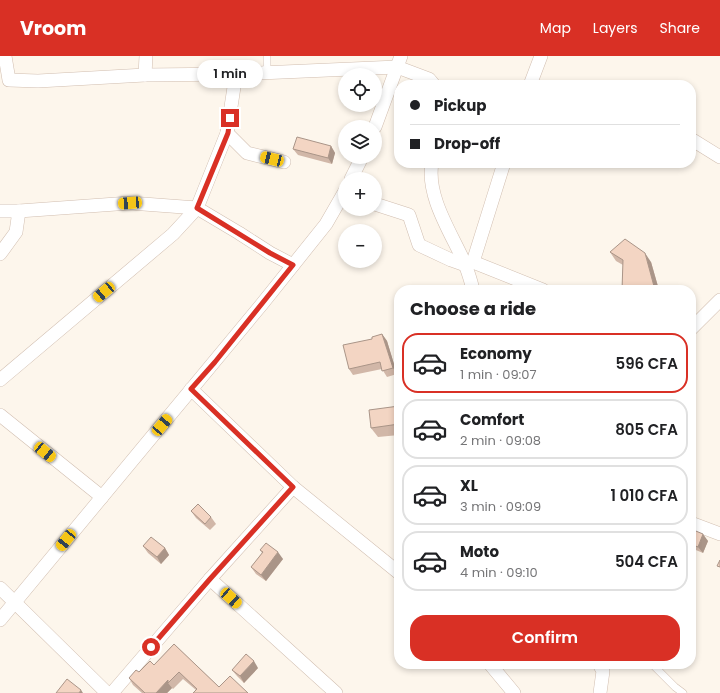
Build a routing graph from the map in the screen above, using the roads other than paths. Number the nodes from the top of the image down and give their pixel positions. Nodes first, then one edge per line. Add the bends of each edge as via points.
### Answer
1 (5, 56) edge
2 (146, 56) edge
3 (267, 56) edge
4 (541, 56) edge
5 (399, 61) edge
6 (267, 72) junction
7 (236, 74) junction
8 (145, 75) junction
9 (4, 80) edge
10 (430, 80) edge
11 (532, 80) edge
12 (378, 120) edge
13 (228, 133) junction
14 (696, 142) edge
15 (720, 157) edge
16 (284, 162) dead end
17 (431, 168) edge
18 (502, 168) edge
19 (338, 203) edge
20 (382, 206) edge
21 (197, 208) junction
22 (0, 211) edge
23 (19, 211) junction
24 (0, 254) edge
25 (469, 263) junction
26 (293, 265) junction
27 (472, 285) edge
28 (529, 285) edge
29 (720, 300) edge
30 (696, 323) edge
31 (0, 380) edge
32 (191, 389) junction
33 (0, 415) edge
34 (293, 487) junction
35 (102, 497) junction
36 (696, 526) edge
37 (720, 534) edge
38 (394, 569) edge
39 (210, 579) junction
40 (0, 588) edge
41 (15, 603) junction
42 (0, 620) edge
43 (494, 669) edge
44 (602, 669) edge
45 (657, 669) edge
46 (107, 693) edge
47 (112, 693) edge
48 (336, 693) edge
49 (514, 693) edge
50 (600, 693) edge
51 (683, 693) edge

1 - 9 street
2 - 8 street
3 - 6 lane
4 - 11 street
5 - 6 street
5 - 10 street
5 - 12 street
6 - 7 street
7 - 8 street
7 - 13 street
8 - 9 street via 38,82
13 - 16 street via 247,153
13 - 21 street
14 - 15 street
17 - 25 street via 434,194 442,217
18 - 25 street
19 - 26 street via 326,224
20 - 25 street via 409,215 419,245 451,260
21 - 23 street via 130,203
21 - 26 street
21 - 31 street via 173,234
22 - 23 street
23 - 24 street via 16,232
25 - 27 street
25 - 28 street
26 - 32 street
29 - 30 street
32 - 34 street
32 - 35 street
33 - 35 street
34 - 38 street
34 - 39 street
35 - 41 street
36 - 37 street
39 - 47 street
39 - 48 street
40 - 41 street
41 - 42 street
41 - 46 street
43 - 49 street
44 - 50 street
45 - 51 lane

